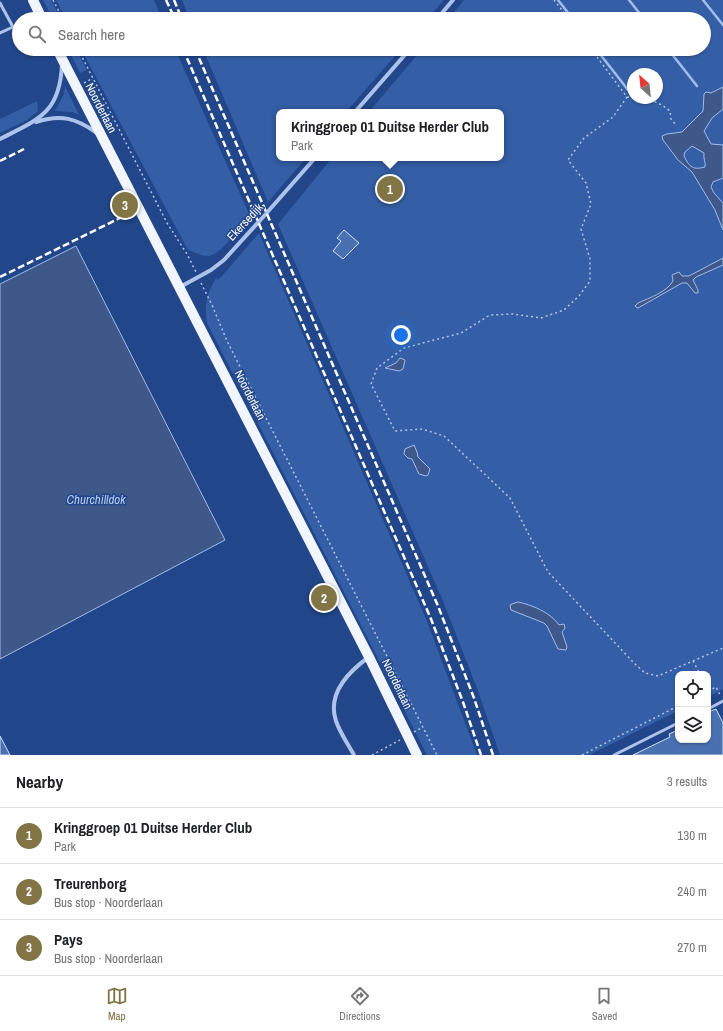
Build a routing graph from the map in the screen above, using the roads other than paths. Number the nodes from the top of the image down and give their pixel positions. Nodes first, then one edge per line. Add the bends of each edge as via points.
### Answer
1 (33, 0) edge
2 (453, 0) edge
3 (0, 3) edge
4 (39, 12) edge
5 (443, 12) edge
6 (12, 25) edge
7 (12, 28) edge
8 (0, 34) edge
9 (60, 56) edge
10 (404, 56) edge
11 (62, 60) junction
12 (358, 109) edge
13 (32, 123) junction
14 (101, 135) junction
15 (0, 139) edge
16 (312, 161) edge
17 (180, 287) junction
18 (369, 657) junction
19 (723, 701) edge
20 (711, 707) edge
21 (675, 724) edge
22 (354, 755) edge
23 (417, 755) edge
24 (614, 755) edge

1 - 4 main road
2 - 5 street
3 - 6 lane
7 - 8 lane
9 - 11 main road, Noorderlaan
10 - 12 street
11 - 13 street via 58,92 44,114
11 - 14 main road, Noorderlaan
13 - 14 street via 47,118 72,119
13 - 15 street
14 - 17 main road, Noorderlaan
16 - 17 street, Ekersedijk via 224,260
17 - 18 main road, Noorderlaan
18 - 22 street via 344,680 334,702 337,723
18 - 23 main road, Noorderlaan
19 - 20 lane
21 - 24 lane

